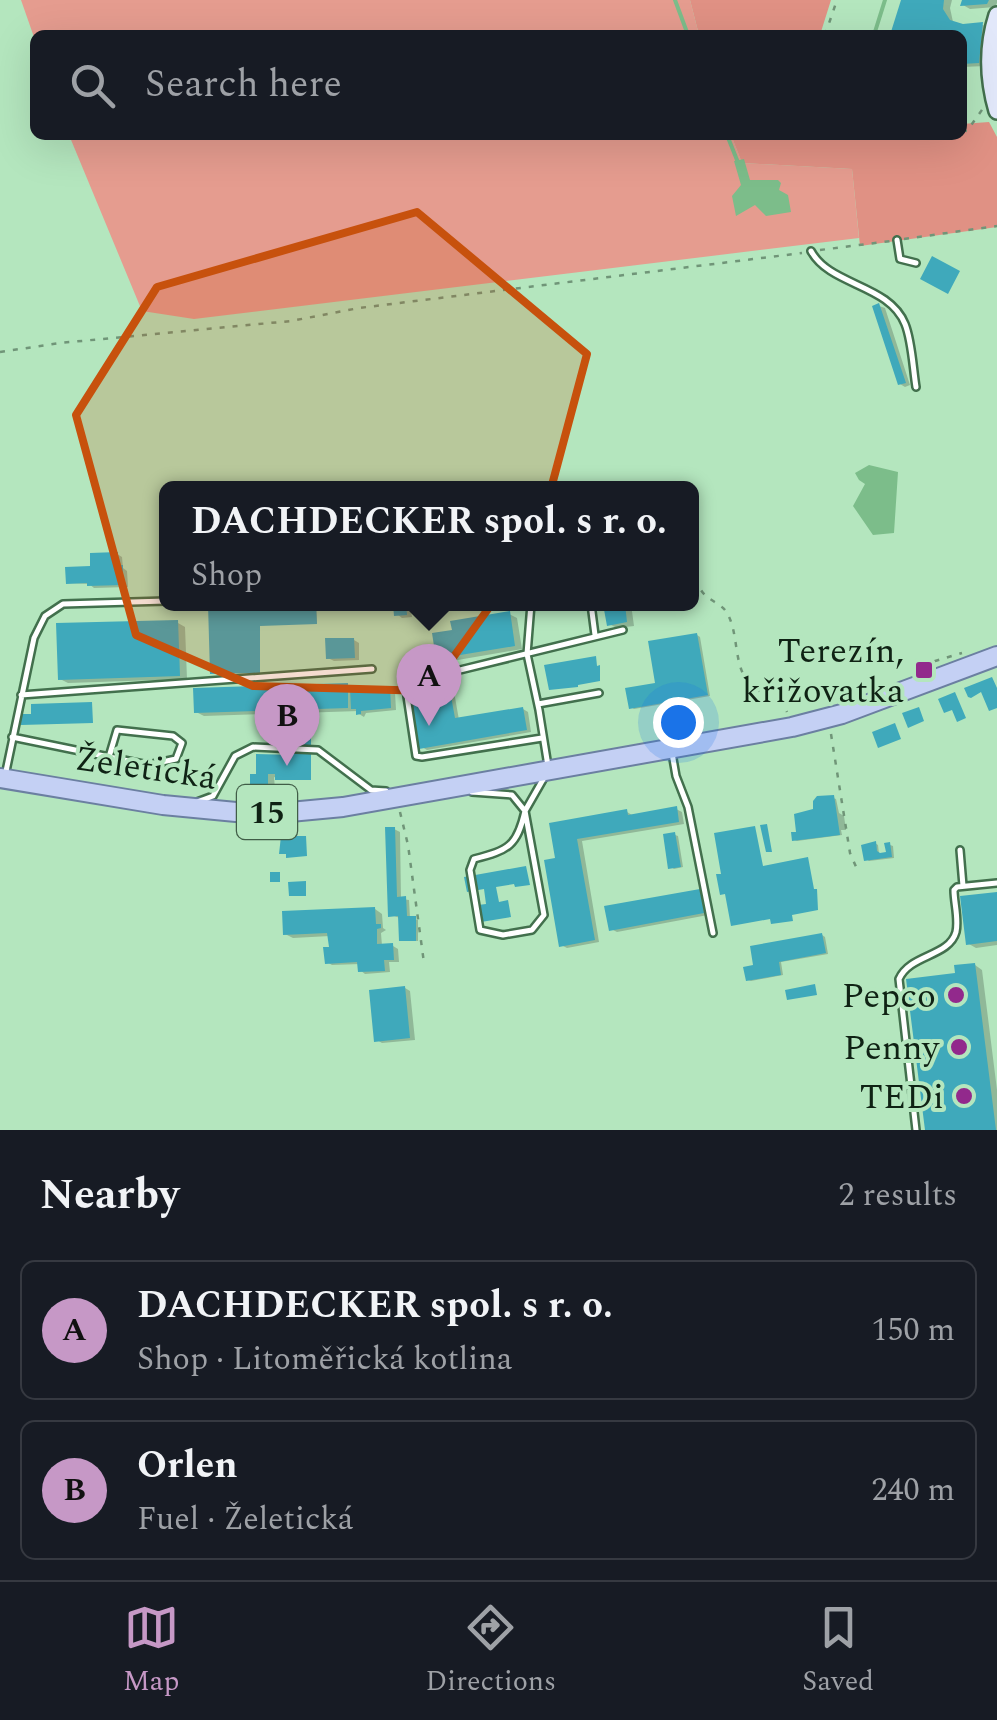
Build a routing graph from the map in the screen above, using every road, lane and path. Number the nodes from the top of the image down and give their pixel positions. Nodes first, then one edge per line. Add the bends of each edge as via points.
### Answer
1 (838, 0) edge
2 (997, 15) edge
3 (827, 30) edge
4 (995, 106) edge
5 (967, 131) edge
6 (997, 226) edge
7 (897, 240) junction
8 (811, 252) junction
9 (916, 263) dead end
10 (0, 352) edge
11 (916, 388) dead end
12 (699, 588) edge
13 (159, 601) edge
14 (530, 611) edge
15 (591, 611) edge
16 (623, 630) dead end
17 (595, 636) junction
18 (527, 654) junction
19 (997, 656) edge
20 (372, 670) dead end
21 (599, 692) dead end
22 (21, 695) junction
23 (538, 704) junction
24 (829, 718) junction
25 (792, 727) junction
26 (12, 737) junction
27 (543, 738) junction
28 (671, 750) junction
29 (108, 757) junction
30 (548, 771) junction
31 (2, 779) edge
32 (454, 788) junction
33 (400, 797) junction
34 (163, 805) junction
35 (525, 811) junction
36 (960, 850) dead end
37 (857, 870) dead end
38 (997, 883) edge
39 (963, 886) junction
40 (713, 933) dead end
41 (424, 963) dead end
42 (916, 1130) edge

1 - 3 path
2 - 4 main road via 990,60
4 - 5 path via 983,108
6 - 7 path
7 - 8 path
7 - 9 lane via 900,259
8 - 10 path
8 - 11 lane via 904,322
12 - 25 path via 725,610 750,684 785,706
13 - 22 lane via 63,604 44,616
14 - 18 lane
15 - 17 lane
16 - 17 lane
17 - 18 lane
18 - 23 lane
18 - 27 lane via 406,681 414,751 422,757
19 - 24 main road, 15
20 - 22 lane
21 - 23 lane
22 - 26 lane
23 - 27 lane
24 - 25 main road, 15
24 - 37 path
25 - 28 main road, 15
26 - 29 lane
26 - 31 lane
27 - 30 lane
28 - 30 main road, 15
28 - 40 lane
29 - 29 lane via 148,765 176,759 182,743 173,736 117,730
30 - 32 main road, 15
30 - 35 lane
31 - 34 main road, Želetická / 15
32 - 33 main road, 15
32 - 35 lane via 512,795
33 - 34 main road, Želetická / 15 via 277,812
33 - 34 lane via 371,790 318,750 253,748 235,756 213,796
33 - 41 path
35 - 35 lane via 520,835 500,852 474,859 480,930 532,930 544,914
36 - 39 lane
38 - 39 lane
39 - 42 lane via 954,890 952,940 906,967 899,979

